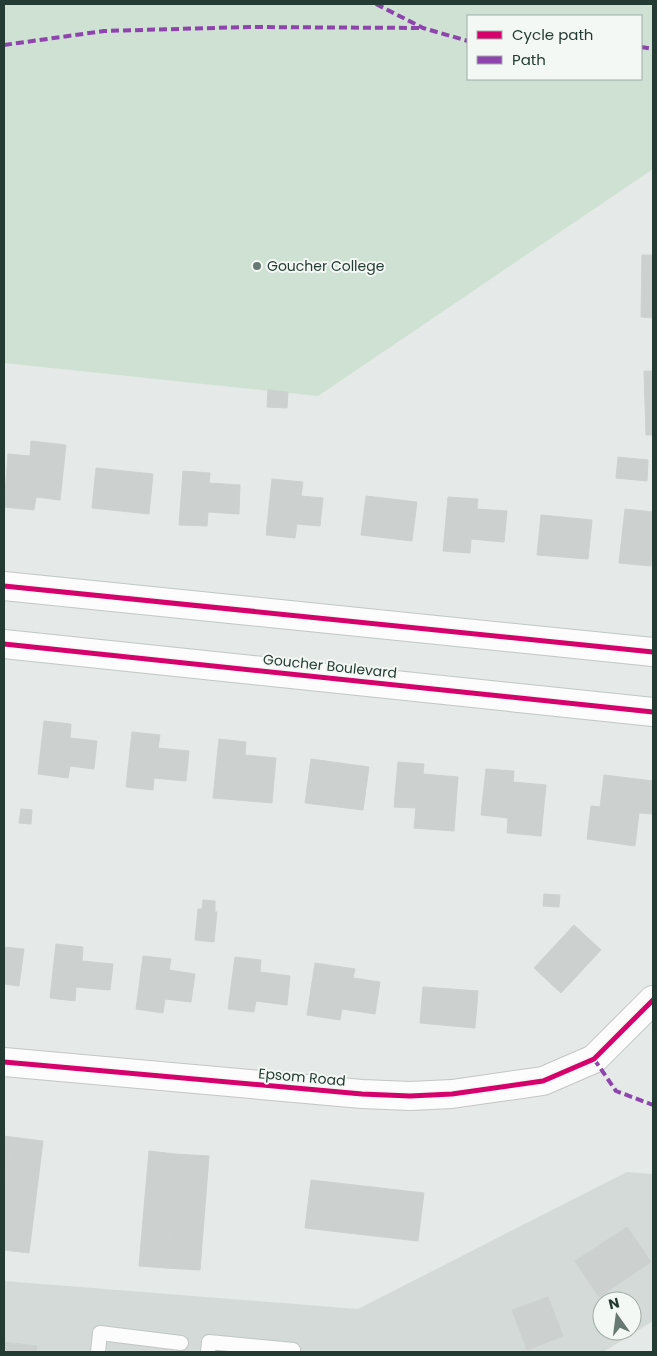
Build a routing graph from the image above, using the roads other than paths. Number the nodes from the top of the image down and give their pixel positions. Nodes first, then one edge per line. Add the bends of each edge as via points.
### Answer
1 (4, 586) edge
2 (4, 644) edge
3 (653, 652) edge
4 (653, 712) edge
5 (653, 1000) edge
6 (4, 1062) edge
7 (181, 1343) dead end
8 (293, 1350) dead end
9 (98, 1352) edge
10 (208, 1352) edge

1 - 3 main road
2 - 4 main road, Goucher Boulevard
5 - 6 main road, Epsom Road via 594,1059 543,1081 452,1094 410,1096
7 - 9 lane via 100,1334
8 - 10 lane via 209,1342

